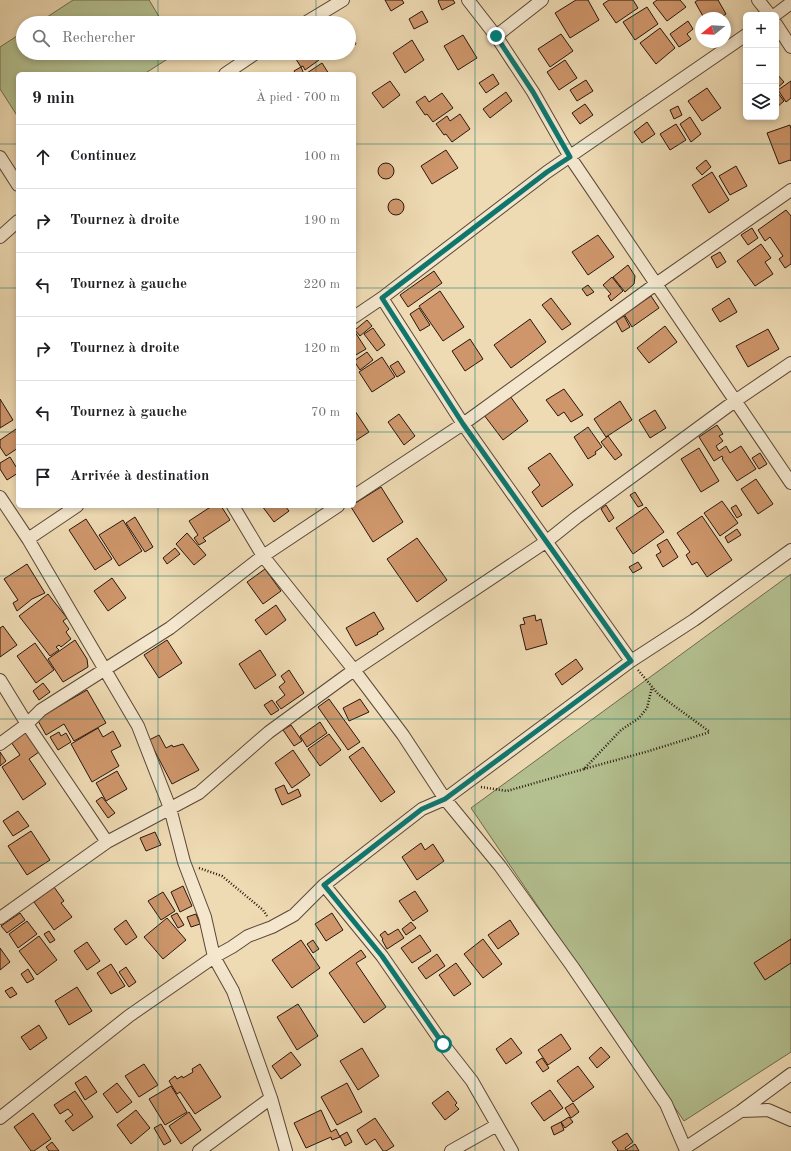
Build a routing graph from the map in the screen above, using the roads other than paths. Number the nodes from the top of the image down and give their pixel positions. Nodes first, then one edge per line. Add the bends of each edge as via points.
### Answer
1 (343, 0) edge
2 (468, 0) edge
3 (542, 0) edge
4 (758, 0) edge
5 (791, 4) edge
6 (768, 12) edge
7 (779, 12) edge
8 (317, 16) edge
9 (779, 29) edge
10 (496, 36) junction
11 (743, 37) edge
12 (791, 47) edge
13 (246, 60) edge
14 (228, 72) edge
15 (0, 157) edge
16 (570, 157) junction
17 (16, 182) edge
18 (790, 192) edge
19 (16, 224) edge
20 (0, 237) edge
21 (656, 284) junction
22 (382, 298) junction
23 (356, 316) edge
24 (791, 363) edge
25 (735, 401) junction
26 (463, 424) junction
27 (791, 483) edge
28 (356, 495) edge
29 (0, 497) edge
30 (74, 508) edge
31 (234, 508) edge
32 (335, 508) edge
33 (28, 539) junction
34 (547, 541) junction
35 (791, 550) edge
36 (263, 556) junction
37 (631, 661) junction
38 (104, 669) junction
39 (354, 670) junction
40 (0, 680) edge
41 (28, 724) junction
42 (0, 744) edge
43 (445, 799) junction
44 (170, 808) junction
45 (107, 842) junction
46 (324, 885) junction
47 (0, 918) edge
48 (214, 957) junction
49 (791, 1074) edge
50 (271, 1098) junction
51 (741, 1111) junction
52 (0, 1118) edge
53 (791, 1120) edge
54 (497, 1124) junction
55 (686, 1150) edge
56 (199, 1151) edge
57 (286, 1151) edge
58 (451, 1151) edge
59 (512, 1151) edge

1 - 8 street
2 - 10 street
3 - 10 street
4 - 6 street
5 - 7 street
9 - 12 street
10 - 16 street via 533,92
11 - 16 street
13 - 14 street
15 - 17 street
16 - 21 street
16 - 22 street
18 - 21 street
19 - 20 street
21 - 25 street
21 - 26 street
22 - 23 street
22 - 26 street
24 - 25 street
25 - 27 street
25 - 34 street
26 - 28 street
26 - 34 street
29 - 33 street
30 - 33 street
31 - 36 street
32 - 36 street
33 - 38 street
34 - 37 street
34 - 39 street
35 - 37 street via 694,620
36 - 38 street via 170,628
36 - 39 street
37 - 43 street
38 - 41 street via 41,710
38 - 44 street via 138,726
39 - 43 street via 403,735
39 - 44 street via 269,732 200,793
40 - 41 street
41 - 42 street
41 - 45 street
43 - 46 street via 422,809
43 - 55 street via 500,866 572,966 666,1104
44 - 45 street
44 - 48 street via 184,862 205,917
45 - 47 street
46 - 48 street via 294,915 248,936
46 - 54 street via 382,956 472,1081
48 - 50 street via 233,990
48 - 52 street via 129,1016
49 - 51 street
50 - 56 street
50 - 57 street
51 - 53 street via 768,1110
51 - 55 street
54 - 58 street
54 - 59 street

